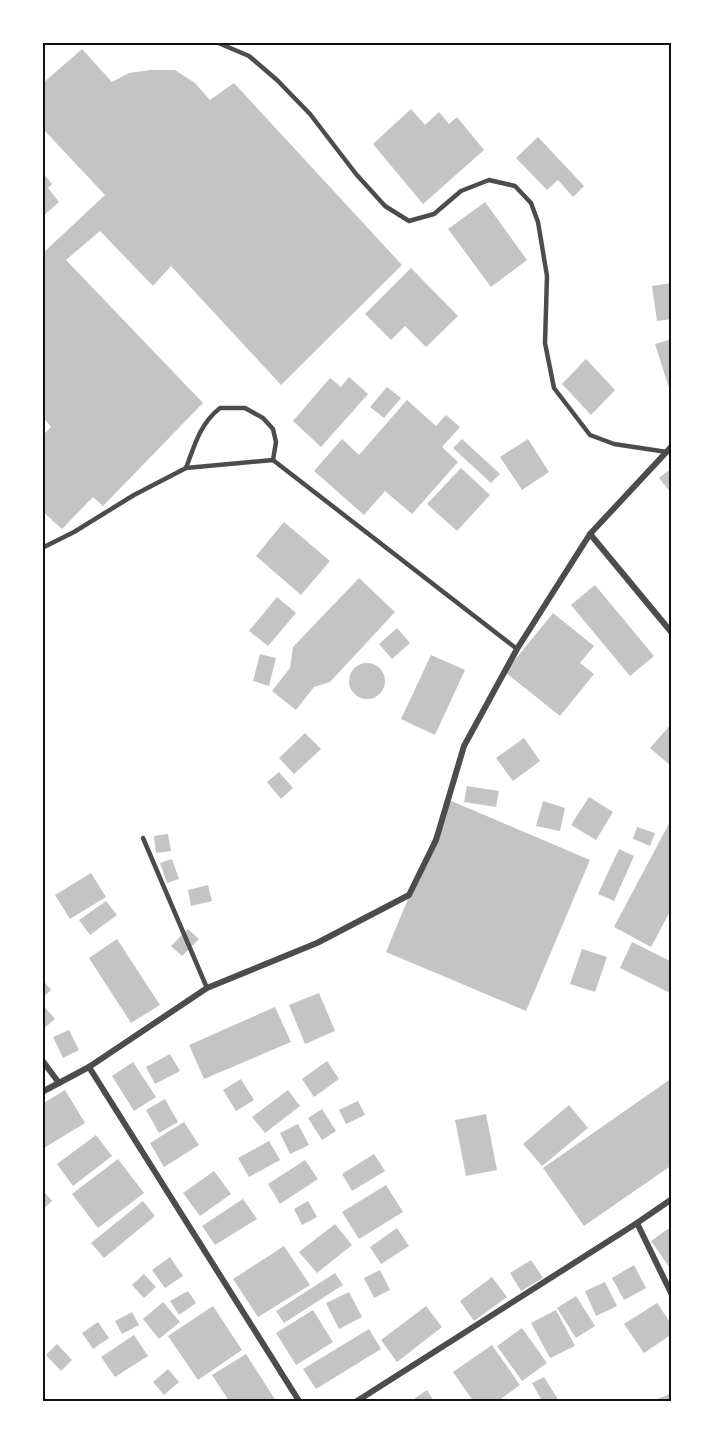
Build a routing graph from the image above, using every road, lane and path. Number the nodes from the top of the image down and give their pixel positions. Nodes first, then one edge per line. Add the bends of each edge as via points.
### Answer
1 (216, 42) edge
2 (672, 446) edge
3 (667, 452) junction
4 (273, 460) junction
5 (186, 468) junction
6 (590, 534) junction
7 (42, 548) edge
8 (672, 633) edge
9 (517, 649) junction
10 (143, 838) dead end
11 (207, 988) junction
12 (42, 1060) edge
13 (89, 1067) junction
14 (59, 1083) junction
15 (42, 1092) edge
16 (672, 1199) edge
17 (637, 1223) junction
18 (672, 1295) edge
19 (300, 1401) edge
20 (357, 1401) edge

1 - 3 lane via 249,56 277,80 385,206 409,220 434,214 461,191 489,180 515,186 531,203 538,222 547,276 545,343 554,388 590,435 614,444
2 - 3 street
3 - 6 street
4 - 5 lane
4 - 5 lane via 273,429 263,418 244,408 220,408 207,418
4 - 9 lane
5 - 7 lane
6 - 8 street
6 - 9 street
9 - 11 street via 464,746 436,840 410,895 317,943
10 - 11 lane
11 - 13 street
12 - 14 street
13 - 14 street
13 - 19 street
14 - 15 street
16 - 17 street
17 - 18 street
17 - 20 street

